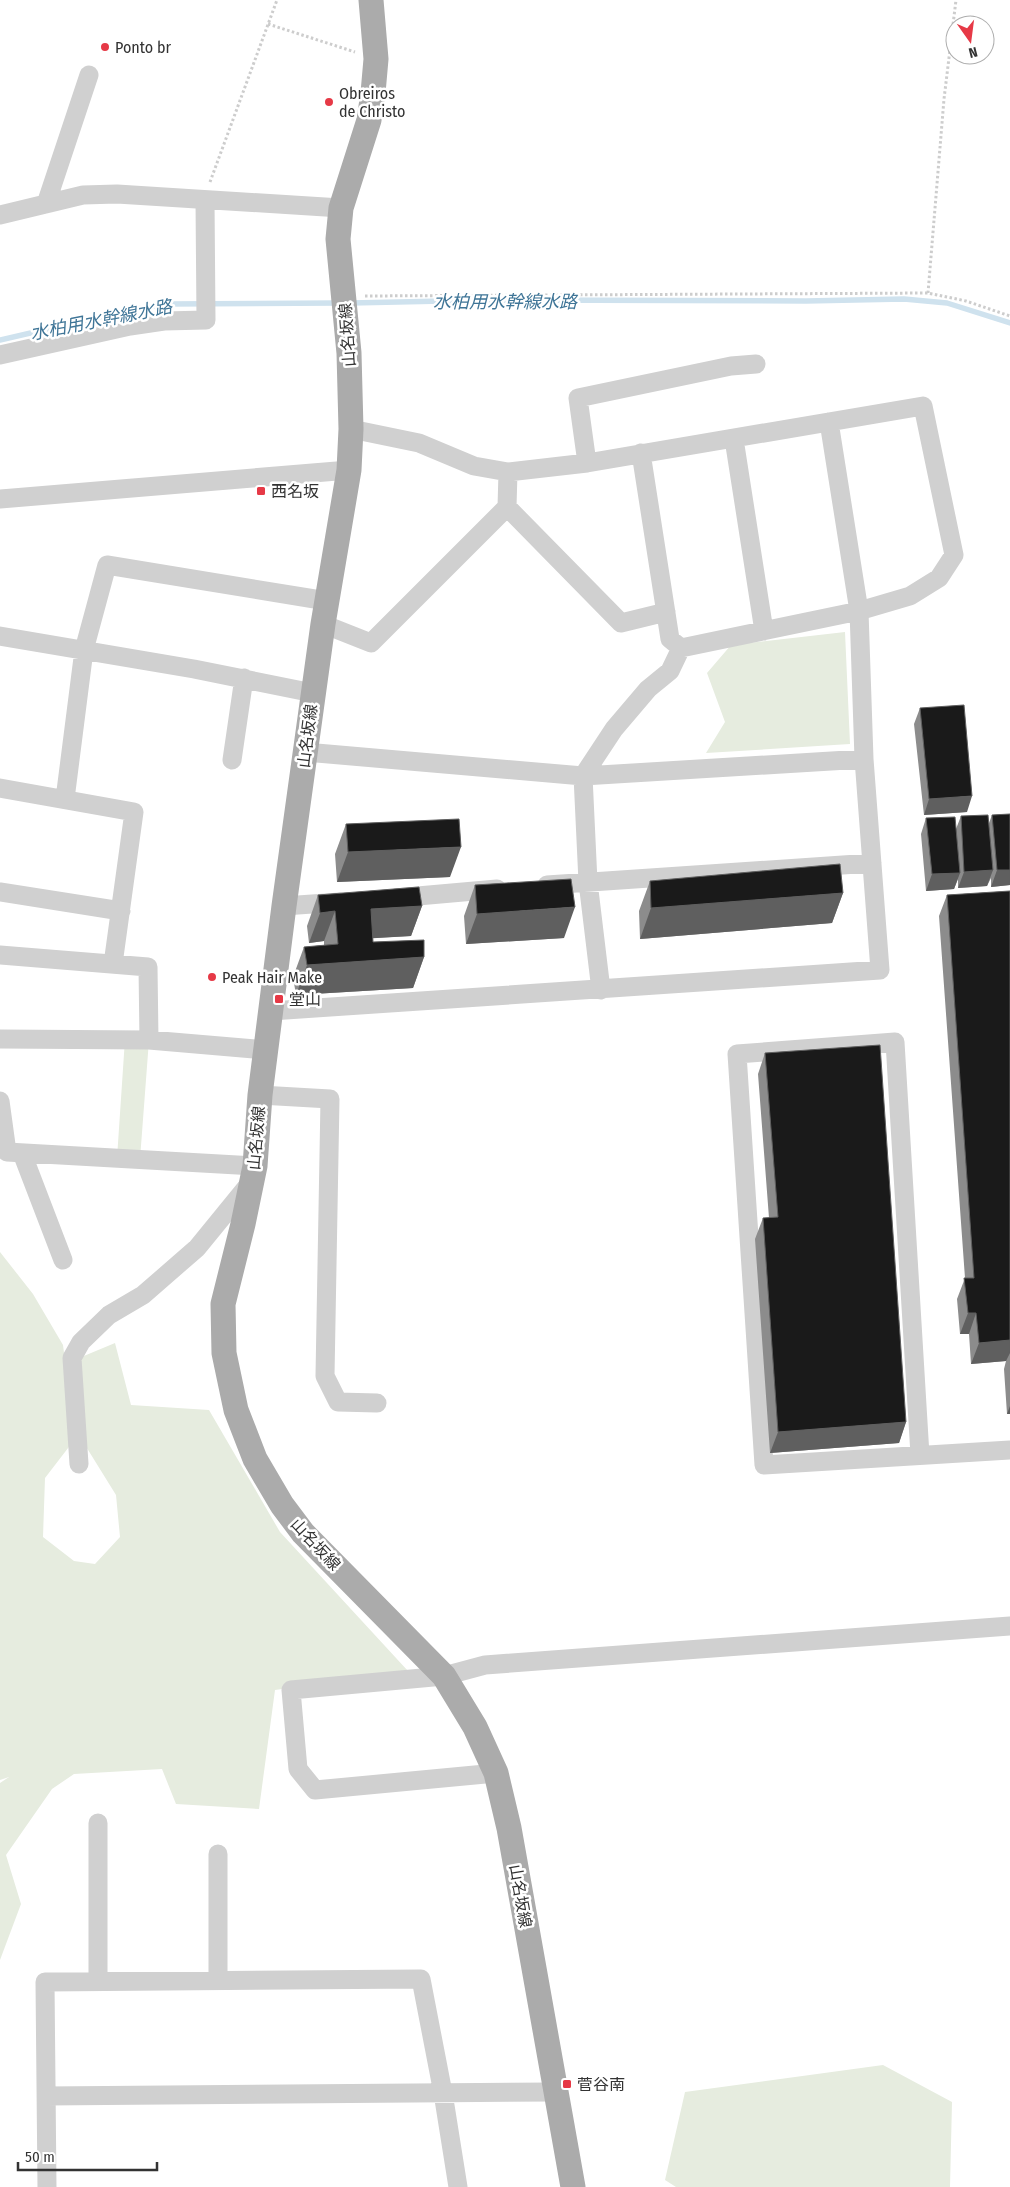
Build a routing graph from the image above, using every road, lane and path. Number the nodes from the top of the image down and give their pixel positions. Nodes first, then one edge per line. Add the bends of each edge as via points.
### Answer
1 (277, 0) edge
2 (371, 0) edge
3 (956, 0) edge
4 (268, 24) junction
5 (376, 59) junction
6 (88, 75) dead end
7 (204, 200) junction
8 (46, 204) junction
9 (341, 208) junction
10 (0, 215) edge
11 (928, 293) junction
12 (344, 296) junction
13 (1010, 316) edge
14 (0, 355) edge
15 (756, 364) dead end
16 (829, 422) junction
17 (350, 429) junction
18 (734, 439) junction
19 (641, 453) junction
20 (587, 463) junction
21 (349, 470) junction
22 (508, 472) junction
23 (0, 499) edge
24 (507, 507) junction
25 (859, 611) junction
26 (325, 612) junction
27 (666, 612) junction
28 (764, 631) junction
29 (0, 636) edge
30 (681, 648) junction
31 (84, 650) junction
32 (244, 678) junction
33 (313, 693) junction
34 (305, 752) junction
35 (864, 759) junction
36 (232, 760) dead end
37 (583, 776) junction
38 (0, 788) edge
39 (65, 800) junction
40 (872, 863) junction
41 (588, 882) junction
42 (0, 892) edge
43 (284, 906) junction
44 (121, 911) junction
45 (0, 955) edge
46 (113, 964) junction
47 (601, 990) junction
48 (271, 1011) junction
49 (0, 1039) edge
50 (148, 1040) junction
51 (266, 1050) junction
52 (260, 1095) junction
53 (0, 1101) edge
54 (22, 1153) junction
55 (254, 1173) junction
56 (63, 1260) dead end
57 (377, 1403) dead end
58 (1010, 1450) edge
59 (920, 1455) junction
60 (79, 1464) dead end
61 (1010, 1626) edge
62 (444, 1676) junction
63 (496, 1774) junction
64 (98, 1823) dead end
65 (218, 1854) dead end
66 (218, 1980) junction
67 (98, 1982) junction
68 (555, 2092) junction
69 (443, 2093) junction
70 (46, 2096) junction
71 (47, 2187) edge
72 (458, 2187) edge
73 (573, 2187) edge

1 - 4 path
2 - 5 main road, 山名坂線
3 - 11 path via 944,99
4 - 5 path
4 - 7 path
5 - 9 main road, 山名坂線 via 369,120
6 - 8 street
7 - 8 street via 116,194 83,195
7 - 9 street
7 - 14 street via 206,320 130,326
8 - 10 street
9 - 12 main road, 山名坂線 via 338,239
11 - 12 path
11 - 13 path via 966,301
12 - 17 main road, 山名坂線
15 - 20 street via 731,366 578,398
16 - 18 street
16 - 25 street
16 - 25 street via 923,406 954,555 939,578 910,596
17 - 21 main road, 山名坂線
17 - 22 street via 419,443 474,466
18 - 19 street
18 - 28 street
19 - 20 street
19 - 27 street
20 - 22 street
21 - 23 street
21 - 26 main road, 山名坂線
22 - 24 street
24 - 26 street via 371,643
24 - 27 street via 622,623
25 - 28 street
25 - 35 street
26 - 31 street via 107,565
26 - 33 main road, 山名坂線
27 - 30 street via 670,639
28 - 30 street
29 - 31 street
30 - 37 street via 670,671 642,695
31 - 32 street
31 - 39 street
32 - 33 street
32 - 36 street
33 - 34 main road, 山名坂線
34 - 37 street
34 - 43 main road, 山名坂線
35 - 37 street
35 - 40 street
37 - 41 street
38 - 39 street
39 - 44 street via 134,812
40 - 41 street
40 - 47 street via 880,970
41 - 43 street
41 - 47 street
42 - 44 street
43 - 48 main road, 山名坂線
44 - 46 street
45 - 46 street
46 - 50 street via 148,967
47 - 48 street
48 - 51 main road, 山名坂線
49 - 50 street
50 - 51 street
51 - 52 main road, 山名坂線
52 - 55 main road, 山名坂線
52 - 57 street via 330,1099 325,1376 338,1402
53 - 54 street via 7,1152
54 - 55 street
54 - 56 street
55 - 60 street via 197,1248 143,1295 109,1316 81,1342 72,1358
55 - 62 main road, 山名坂線 via 223,1304 224,1354 236,1410 252,1451 282,1505 303,1533
58 - 59 street
59 - 59 street via 764,1465 737,1054 895,1042
61 - 62 street via 493,1665
62 - 63 main road, 山名坂線 via 475,1727
62 - 63 street via 291,1690 298,1769 315,1790
63 - 68 main road, 山名坂線 via 509,1828
64 - 67 street
65 - 66 street
66 - 67 street
66 - 69 street via 421,1979
67 - 70 street via 45,1982
68 - 69 street
68 - 73 main road, 山名坂線
69 - 70 street
69 - 72 street
70 - 71 street

